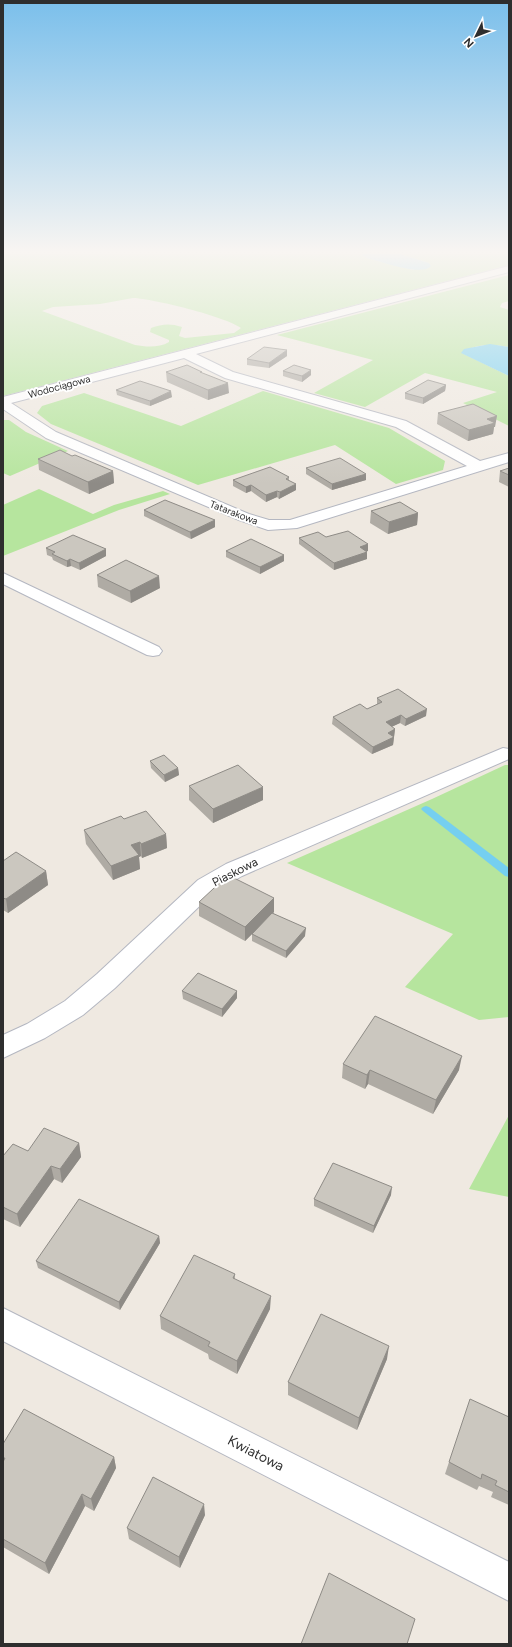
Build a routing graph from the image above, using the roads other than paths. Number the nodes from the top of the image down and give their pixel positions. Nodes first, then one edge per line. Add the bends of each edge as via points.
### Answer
1 (270, 331) edge
2 (184, 353) junction
3 (3, 402) edge
4 (509, 457) edge
5 (478, 466) junction
6 (3, 578) edge
7 (153, 651) dead end
8 (503, 754) dead end
9 (3, 1047) edge
10 (3, 1324) edge
11 (509, 1582) edge

1 - 2 street, Wodociągowa
2 - 3 street, Wodociągowa
2 - 5 street via 229,375 401,424
3 - 5 street, Tatarakowa via 51,435 244,518 268,525 291,525
4 - 5 street, Tatarakowa
6 - 7 street
8 - 9 street, Piaskowa via 228,873 206,886 74,1008
10 - 11 street, Kwiatowa

